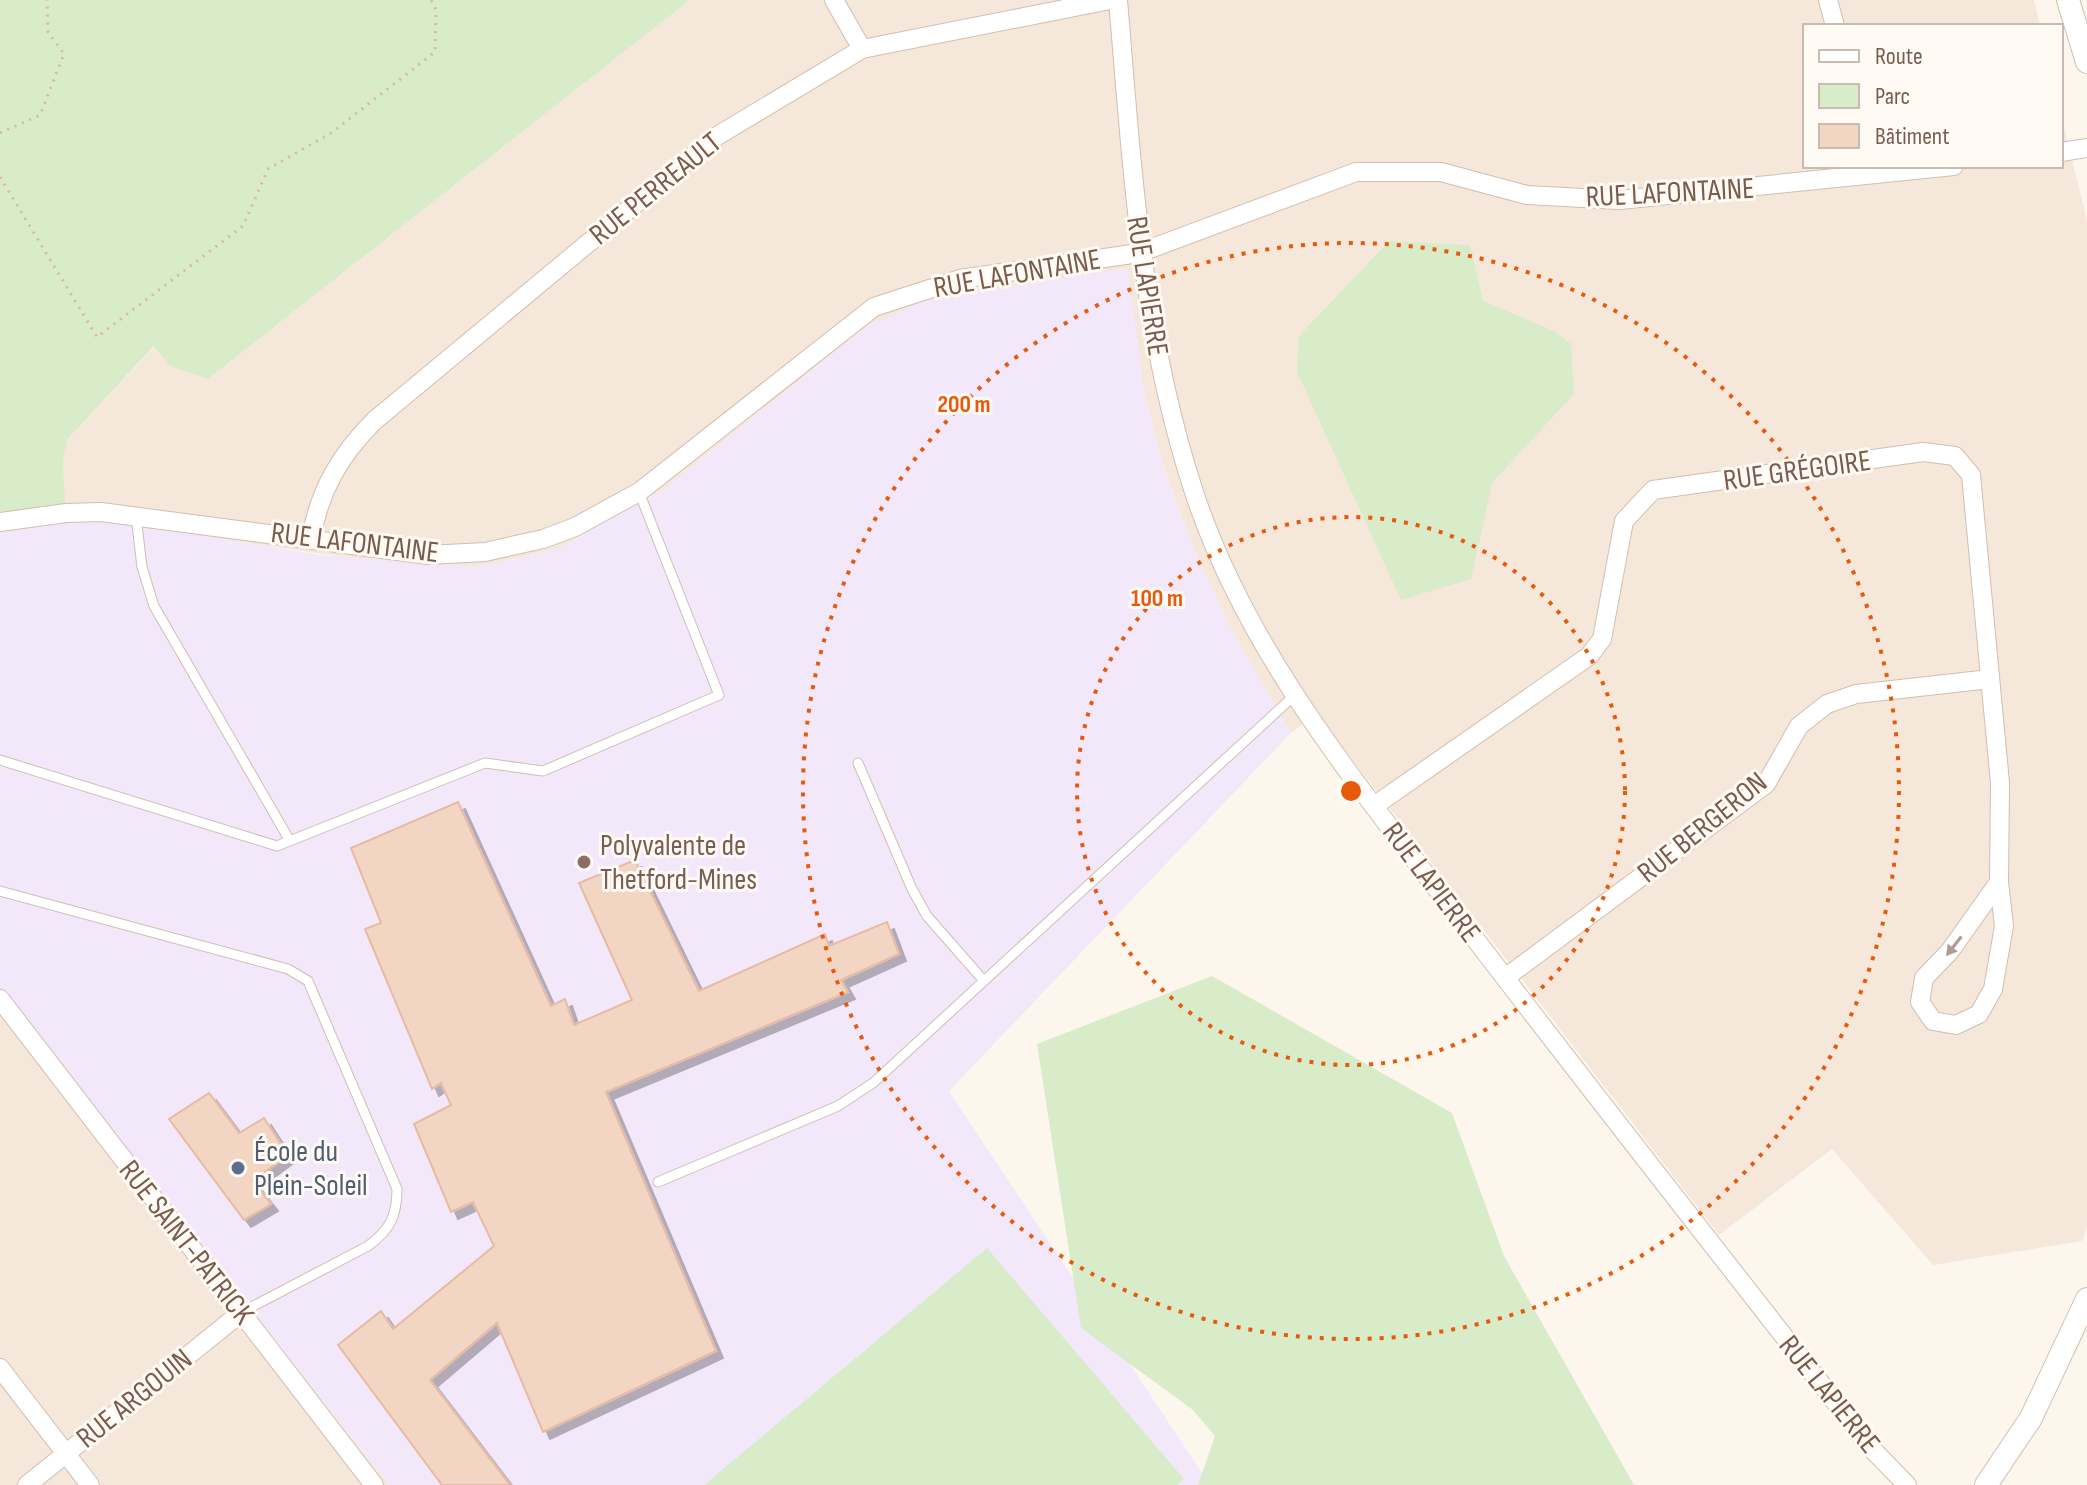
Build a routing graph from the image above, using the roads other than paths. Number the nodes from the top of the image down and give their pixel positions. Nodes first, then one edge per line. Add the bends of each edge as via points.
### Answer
1 (834, 0) edge
2 (1110, 0) edge
3 (1118, 0) edge
4 (1828, 0) edge
5 (2068, 0) edge
6 (1834, 24) edge
7 (862, 49) junction
8 (2087, 62) edge
9 (2087, 148) edge
10 (2063, 152) edge
11 (1922, 168) edge
12 (1875, 171) edge
13 (1139, 253) junction
14 (639, 492) junction
15 (136, 516) junction
16 (0, 522) edge
17 (311, 539) junction
18 (1990, 679) junction
19 (1295, 695) junction
20 (0, 760) edge
21 (858, 763) dead end
22 (1374, 806) junction
23 (290, 841) junction
24 (1999, 882) junction
25 (0, 891) edge
26 (1505, 978) junction
27 (984, 981) junction
28 (0, 999) edge
29 (658, 1182) dead end
30 (2087, 1299) edge
31 (242, 1312) junction
32 (0, 1368) edge
33 (66, 1453) junction
34 (27, 1485) edge
35 (90, 1485) edge
36 (374, 1485) edge
37 (1907, 1485) edge
38 (1986, 1485) edge

1 - 7 street
2 - 7 street, RUE PERREAULT
3 - 13 street, RUE LAPIERRE
4 - 6 street
5 - 8 street
7 - 17 street, RUE PERREAULT via 717,136 374,421 348,446 330,478
9 - 10 street
11 - 12 street, RUE LAFONTAINE
12 - 13 street, RUE LAFONTAINE via 1620,200 1527,195 1441,172 1356,172
13 - 14 street, RUE LAFONTAINE via 960,279 874,307
13 - 19 street, RUE LAPIERRE via 1163,385 1193,491 1230,584
14 - 17 street, RUE LAFONTAINE via 575,527 485,552 428,555
14 - 23 lane via 719,695 543,771 485,763
15 - 16 street, RUE LAFONTAINE via 66,513
15 - 17 street, RUE LAFONTAINE
15 - 23 lane via 142,567 154,606
18 - 22 street, RUE GRÉGOIRE via 1971,475 1955,456 1923,452 1653,490 1624,521 1602,639 1589,656
18 - 24 street, RUE GRÉGOIRE via 2000,783
18 - 26 street, RUE BERGERON via 1856,694 1827,704 1799,726 1766,784
19 - 22 street, RUE LAPIERRE
19 - 27 lane
20 - 23 lane via 277,846
21 - 27 lane via 927,916
22 - 26 street, RUE LAPIERRE
24 -> 24 street, RUE GRÉGOIRE via 1924,978 1920,1002 1933,1021 1956,1025 1979,1014 1993,989 2004,926
25 - 31 lane via 288,969 308,981 397,1189 397,1212 385,1234 368,1246
26 - 37 street, RUE LAPIERRE via 1871,1448
27 - 29 lane via 873,1083 838,1106
28 - 31 street, RUE SAINT-PATRICK
30 - 38 street via 2031,1418
31 - 33 street, RUE ARGOUIN
31 - 36 street, RUE SAINT-PATRICK
32 - 33 street
33 - 34 street, RUE ARGOUIN
33 - 35 street

